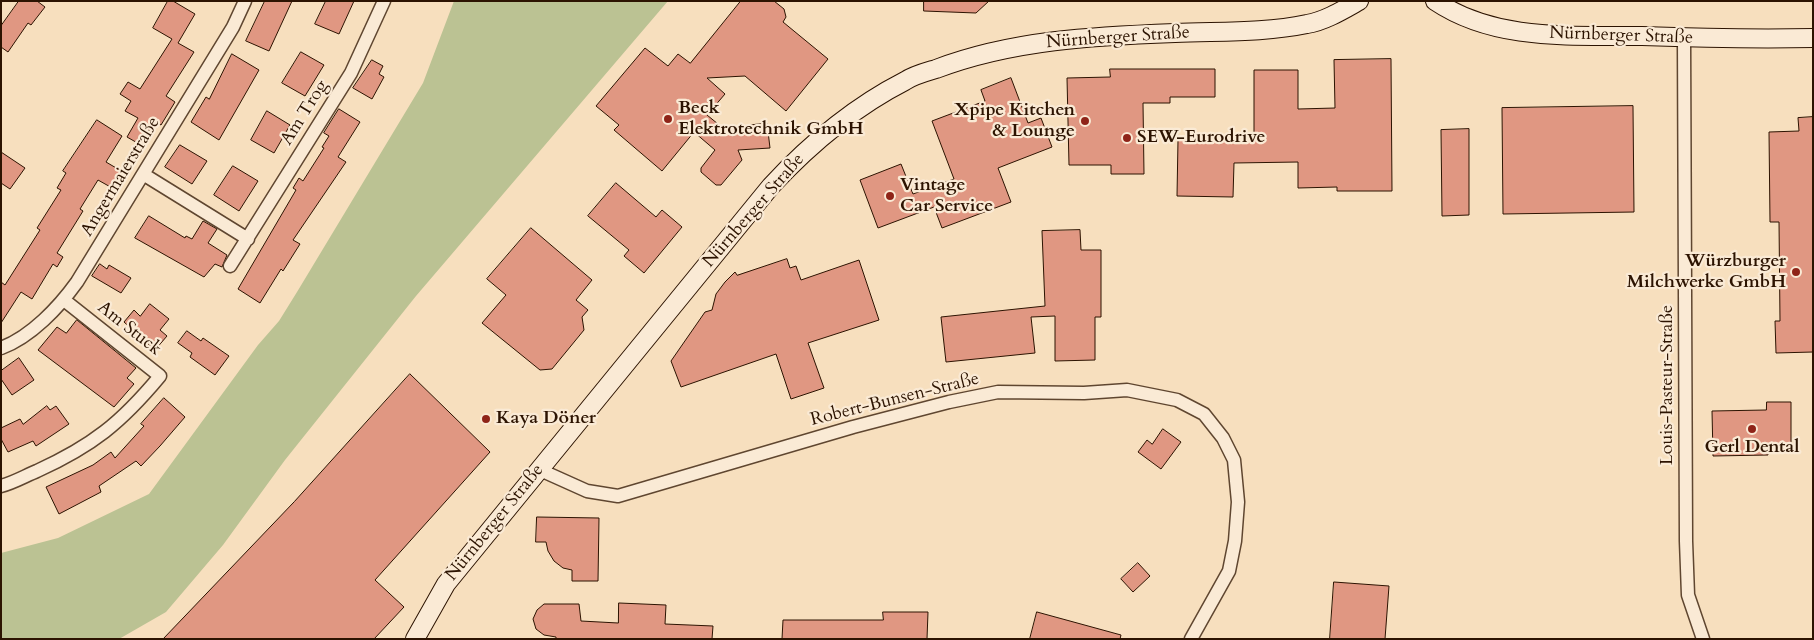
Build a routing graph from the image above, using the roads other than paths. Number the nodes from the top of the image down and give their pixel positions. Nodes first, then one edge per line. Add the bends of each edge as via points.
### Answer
1 (245, 1) edge
2 (384, 1) edge
3 (1359, 1) edge
4 (1435, 1) edge
5 (1684, 38) junction
6 (1813, 38) edge
7 (143, 174) junction
8 (248, 239) junction
9 (230, 266) dead end
10 (64, 300) junction
11 (1, 348) edge
12 (538, 469) junction
13 (1, 486) edge
14 (415, 639) edge
15 (1190, 639) edge
16 (1703, 639) edge

1 - 7 street, Angermaierstraße via 233,27
2 - 8 street, Am Trog via 351,73
3 - 12 street, Nürnberger Straße via 1320,21 1307,24 1245,31 1059,41 956,61 906,80 831,129 795,160
4 - 5 street, Nürnberger Straße via 1448,10 1488,26 1536,34
5 - 6 street, Nürnberger Straße
5 - 16 street, Louis-Pasteur-Straße via 1686,540 1688,595
7 - 8 street
7 - 10 street, Angermaierstraße
8 - 9 street, Am Trog
10 - 11 street, Angermaierstraße via 38,324
10 - 13 street, Am Stuck via 160,376 114,426 86,446
12 - 14 street, Nürnberger Straße via 446,584
12 - 15 street, Robert-Bunsen-Straße via 587,491 618,496 853,428 998,392 1127,390 1177,400 1204,414 1223,438 1234,460 1238,502 1236,541 1229,571

